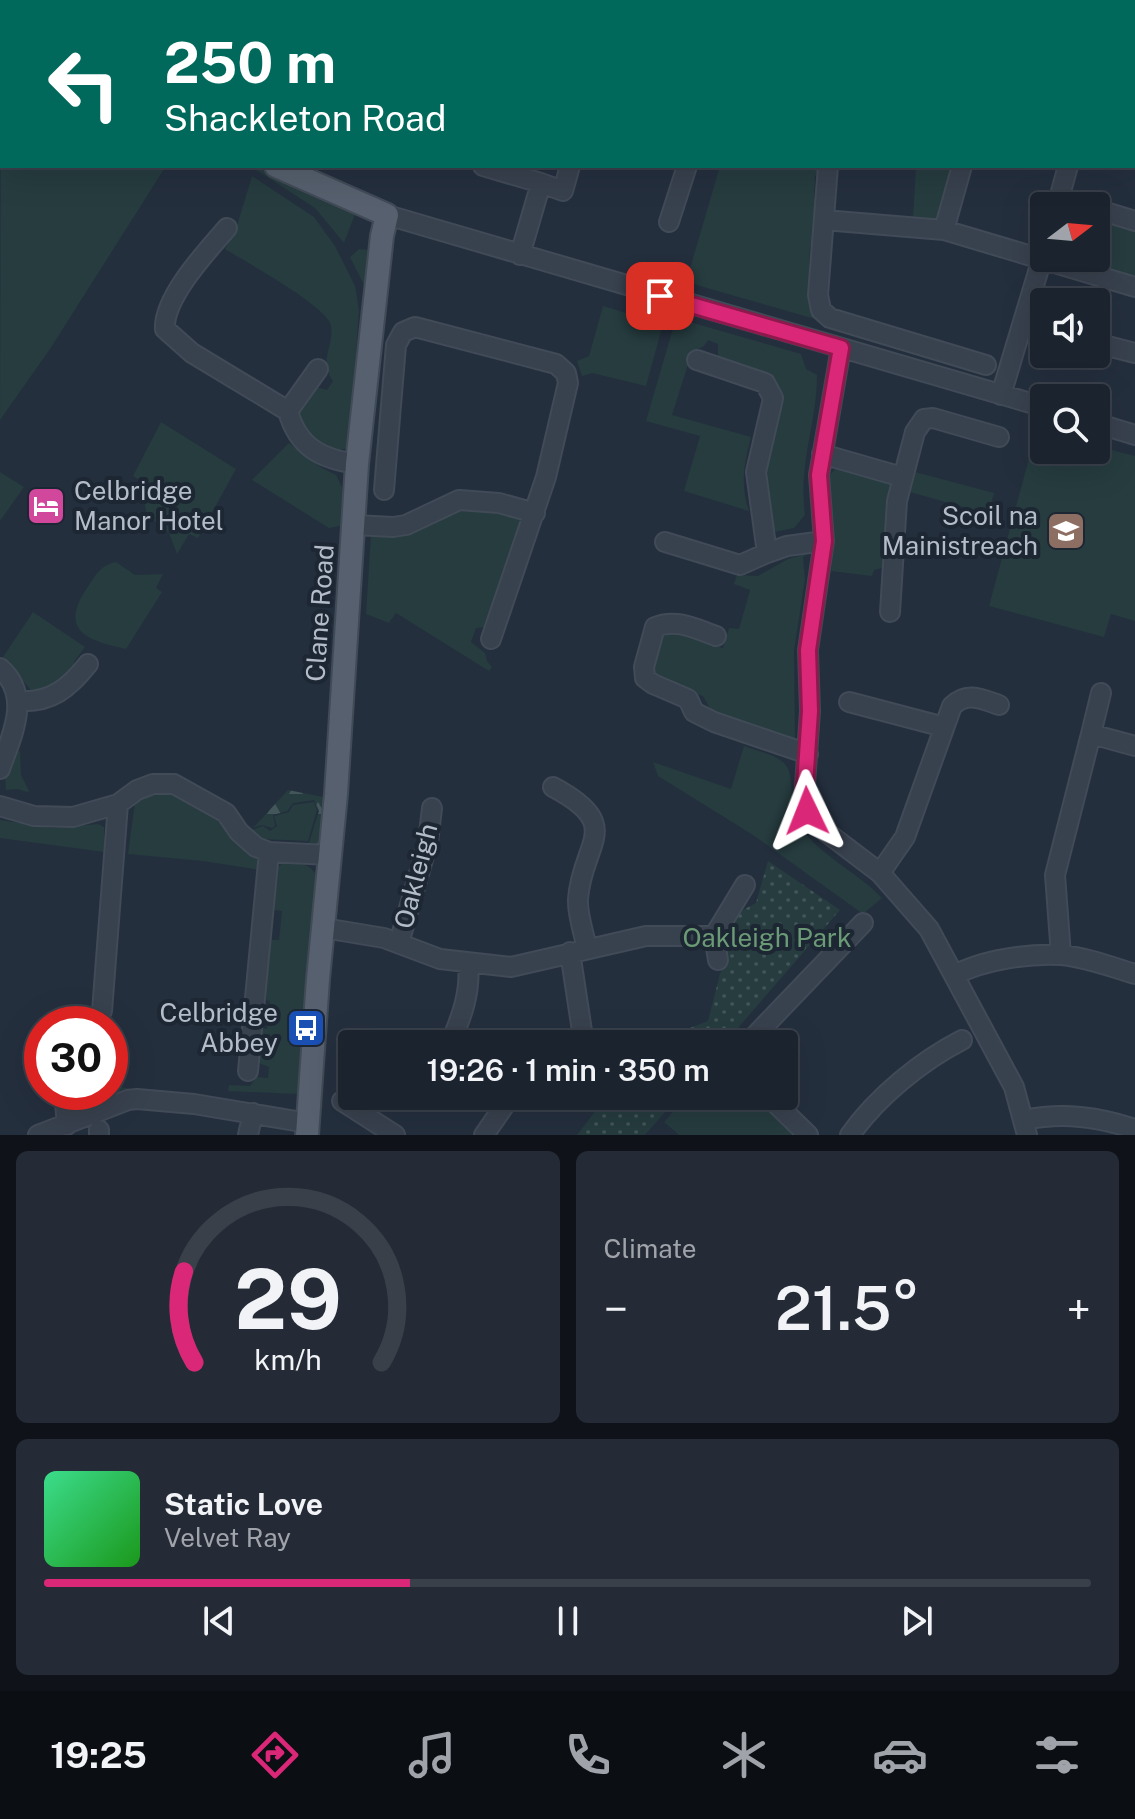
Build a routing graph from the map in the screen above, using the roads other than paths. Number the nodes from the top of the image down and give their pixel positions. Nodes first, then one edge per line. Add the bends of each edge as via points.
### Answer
1 (281, 168) edge
2 (490, 168) edge
3 (569, 168) edge
4 (686, 168) edge
5 (828, 168) edge
6 (961, 168) edge
7 (1067, 168) edge
8 (541, 183) junction
9 (1061, 192) edge
10 (1110, 213) edge
11 (387, 215) junction
12 (824, 220) junction
13 (1135, 221) edge
14 (669, 222) dead end
15 (227, 228) dead end
16 (944, 230) junction
17 (1030, 253) edge
18 (520, 255) junction
19 (1038, 272) edge
20 (1090, 272) edge
21 (1135, 287) edge
22 (967, 339) dead end
23 (1110, 347) edge
24 (841, 348) junction
25 (1135, 353) edge
26 (705, 356) dead end
27 (962, 358) junction
28 (986, 365) dead end
29 (318, 369) dead end
30 (1001, 395) junction
31 (1030, 403) edge
32 (288, 411) junction
33 (1110, 427) edge
34 (1135, 435) edge
35 (999, 437) dead end
36 (822, 454) junction
37 (357, 464) junction
38 (902, 477) junction
39 (384, 490) dead end
40 (535, 513) junction
41 (354, 525) junction
42 (824, 541) junction
43 (665, 542) dead end
44 (767, 553) junction
45 (890, 612) dead end
46 (716, 636) dead end
47 (491, 639) dead end
48 (88, 664) dead end
49 (0, 668) edge
50 (1101, 693) dead end
51 (19, 701) junction
52 (849, 702) dead end
53 (991, 708) dead end
54 (944, 727) junction
55 (1091, 734) junction
56 (1135, 746) edge
57 (808, 754) junction
58 (0, 769) edge
59 (553, 787) dead end
60 (118, 804) junction
61 (0, 806) edge
62 (432, 808) dead end
63 (269, 852) junction
64 (329, 855) junction
65 (880, 873) junction
66 (745, 885) dead end
67 (863, 923) dead end
68 (324, 928) junction
69 (714, 936) junction
70 (399, 943) junction
71 (578, 951) junction
72 (1061, 955) junction
73 (718, 960) dead end
74 (468, 962) junction
75 (1135, 974) edge
76 (955, 975) junction
77 (102, 1006) edge
78 (456, 1030) edge
79 (583, 1030) edge
80 (760, 1030) edge
81 (962, 1040) dead end
82 (248, 1071) dead end
83 (66, 1110) edge
84 (356, 1110) edge
85 (501, 1110) edge
86 (782, 1110) edge
87 (253, 1113) junction
88 (67, 1125) junction
89 (1026, 1128) edge
90 (308, 1129) edge
91 (1135, 1129) edge
92 (38, 1135) edge
93 (248, 1135) edge
94 (395, 1135) edge
95 (484, 1135) edge
96 (808, 1135) edge
97 (850, 1135) edge

1 - 11 main road
2 - 8 street
3 - 8 street via 563,191
4 - 14 street
5 - 12 street
6 - 16 street
7 - 9 street
8 - 18 street
10 - 13 street
11 - 18 street
11 - 37 main road, Clane Road
12 - 16 street
12 - 27 street via 818,295 825,314
15 - 32 street via 171,303 165,329 192,353
16 - 17 street
18 - 24 street
19 - 30 street
20 - 21 street
22 - 27 street
23 - 25 street
24 - 30 street
24 - 36 street
26 - 44 street via 765,383 773,398 756,472
27 - 28 street
29 - 32 street
30 - 31 street
32 - 37 street via 294,427 317,452 329,460
33 - 34 street
35 - 38 street via 924,419
36 - 38 street
36 - 42 street via 818,485
37 - 41 main road, Clane Road
38 - 45 street via 884,581
39 - 40 street via 396,345 403,332 415,327 556,364 566,373 568,383
40 - 41 street via 459,500 406,525
40 - 47 street
41 - 64 main road, Clane Road
42 - 44 street
42 - 57 street via 808,650
43 - 44 street via 740,565
46 - 57 street via 677,623 655,627 645,678 688,699 694,712 714,722
48 - 51 street via 61,692
49 - 51 street
50 - 55 street
51 - 58 street
52 - 54 street
53 - 54 street via 973,696 959,700
54 - 65 street via 905,837
55 - 56 street
55 - 72 street via 1056,865
57 - 65 street via 804,800 810,817
59 - 71 street via 589,812 594,827 595,843 578,899
60 - 61 street via 73,817 34,816
60 - 63 street via 153,784 174,784 226,813 248,840
60 - 77 street
62 - 70 street, Oakleigh via 428,842
63 - 64 street
63 - 82 street
64 - 68 main road, Clane Road
65 - 76 street via 929,929
66 - 69 street
67 - 80 street
68 - 70 street, Oakleigh
68 - 90 main road, Clane Road
69 - 71 street, Oakleigh via 646,936
69 - 73 street
70 - 74 street, Oakleigh via 440,959
71 - 74 street, Oakleigh via 511,967
71 - 79 street
72 - 75 street
72 - 76 street via 997,961
74 - 78 street via 470,984
76 - 89 street via 1014,1087
81 - 97 street via 920,1067
83 - 88 street
84 - 94 street
85 - 95 street
86 - 96 street
87 - 88 street via 137,1099
87 - 90 street
87 - 93 street
88 - 92 street
89 - 91 street via 1054,1115 1074,1115

